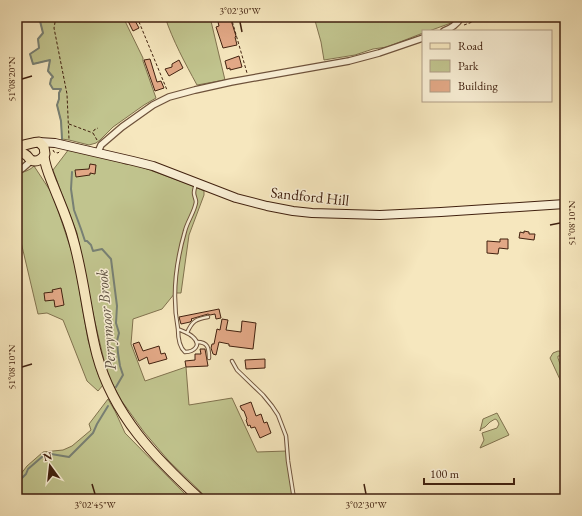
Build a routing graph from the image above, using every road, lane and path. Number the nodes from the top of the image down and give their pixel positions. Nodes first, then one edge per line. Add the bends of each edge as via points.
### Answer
1 (56, 17) edge
2 (137, 17) edge
3 (231, 17) edge
4 (461, 17) edge
5 (486, 17) edge
6 (455, 26) junction
7 (446, 30) edge
8 (422, 38) edge
9 (249, 79) junction
10 (169, 97) junction
11 (68, 124) junction
12 (98, 128) dead end
13 (92, 133) junction
14 (35, 143) junction
15 (65, 145) junction
16 (17, 146) edge
17 (99, 149) junction
18 (17, 150) edge
19 (45, 155) junction
20 (32, 159) junction
21 (17, 172) edge
22 (48, 173) junction
23 (196, 184) junction
24 (565, 204) edge
25 (208, 317) dead end
26 (178, 329) junction
27 (188, 333) junction
28 (196, 342) junction
29 (210, 358) dead end
30 (232, 362) dead end
31 (200, 499) edge
32 (294, 499) edge

1 - 11 path via 54,28 67,94
2 - 10 path
3 - 9 path
4 - 6 street
5 - 6 path
6 - 7 street
8 - 9 street via 349,61
9 - 10 street
10 - 17 street via 142,112
11 - 13 path
11 - 15 path via 69,132
12 - 13 path
13 - 17 path
14 - 15 main road, Sandford Hill
14 - 16 main road
14 - 19 main road via 44,147
14 - 20 main road via 27,149
15 - 17 main road, Sandford Hill
15 - 19 main road via 52,148
17 - 23 main road, Sandford Hill via 153,166
18 - 20 main road
19 - 20 main road via 42,159
19 - 22 main road
20 - 21 street
20 - 22 main road
22 - 31 main road via 73,239 95,346 110,390 146,445
23 - 24 main road, Sandford Hill via 267,206 312,213 387,214
23 - 26 lane via 196,202 185,229 179,254 175,306
25 - 27 lane via 194,321
26 - 27 lane
26 - 28 lane via 182,350 194,351
27 - 28 lane
28 - 29 lane via 207,345
30 - 32 lane via 278,415 286,436

